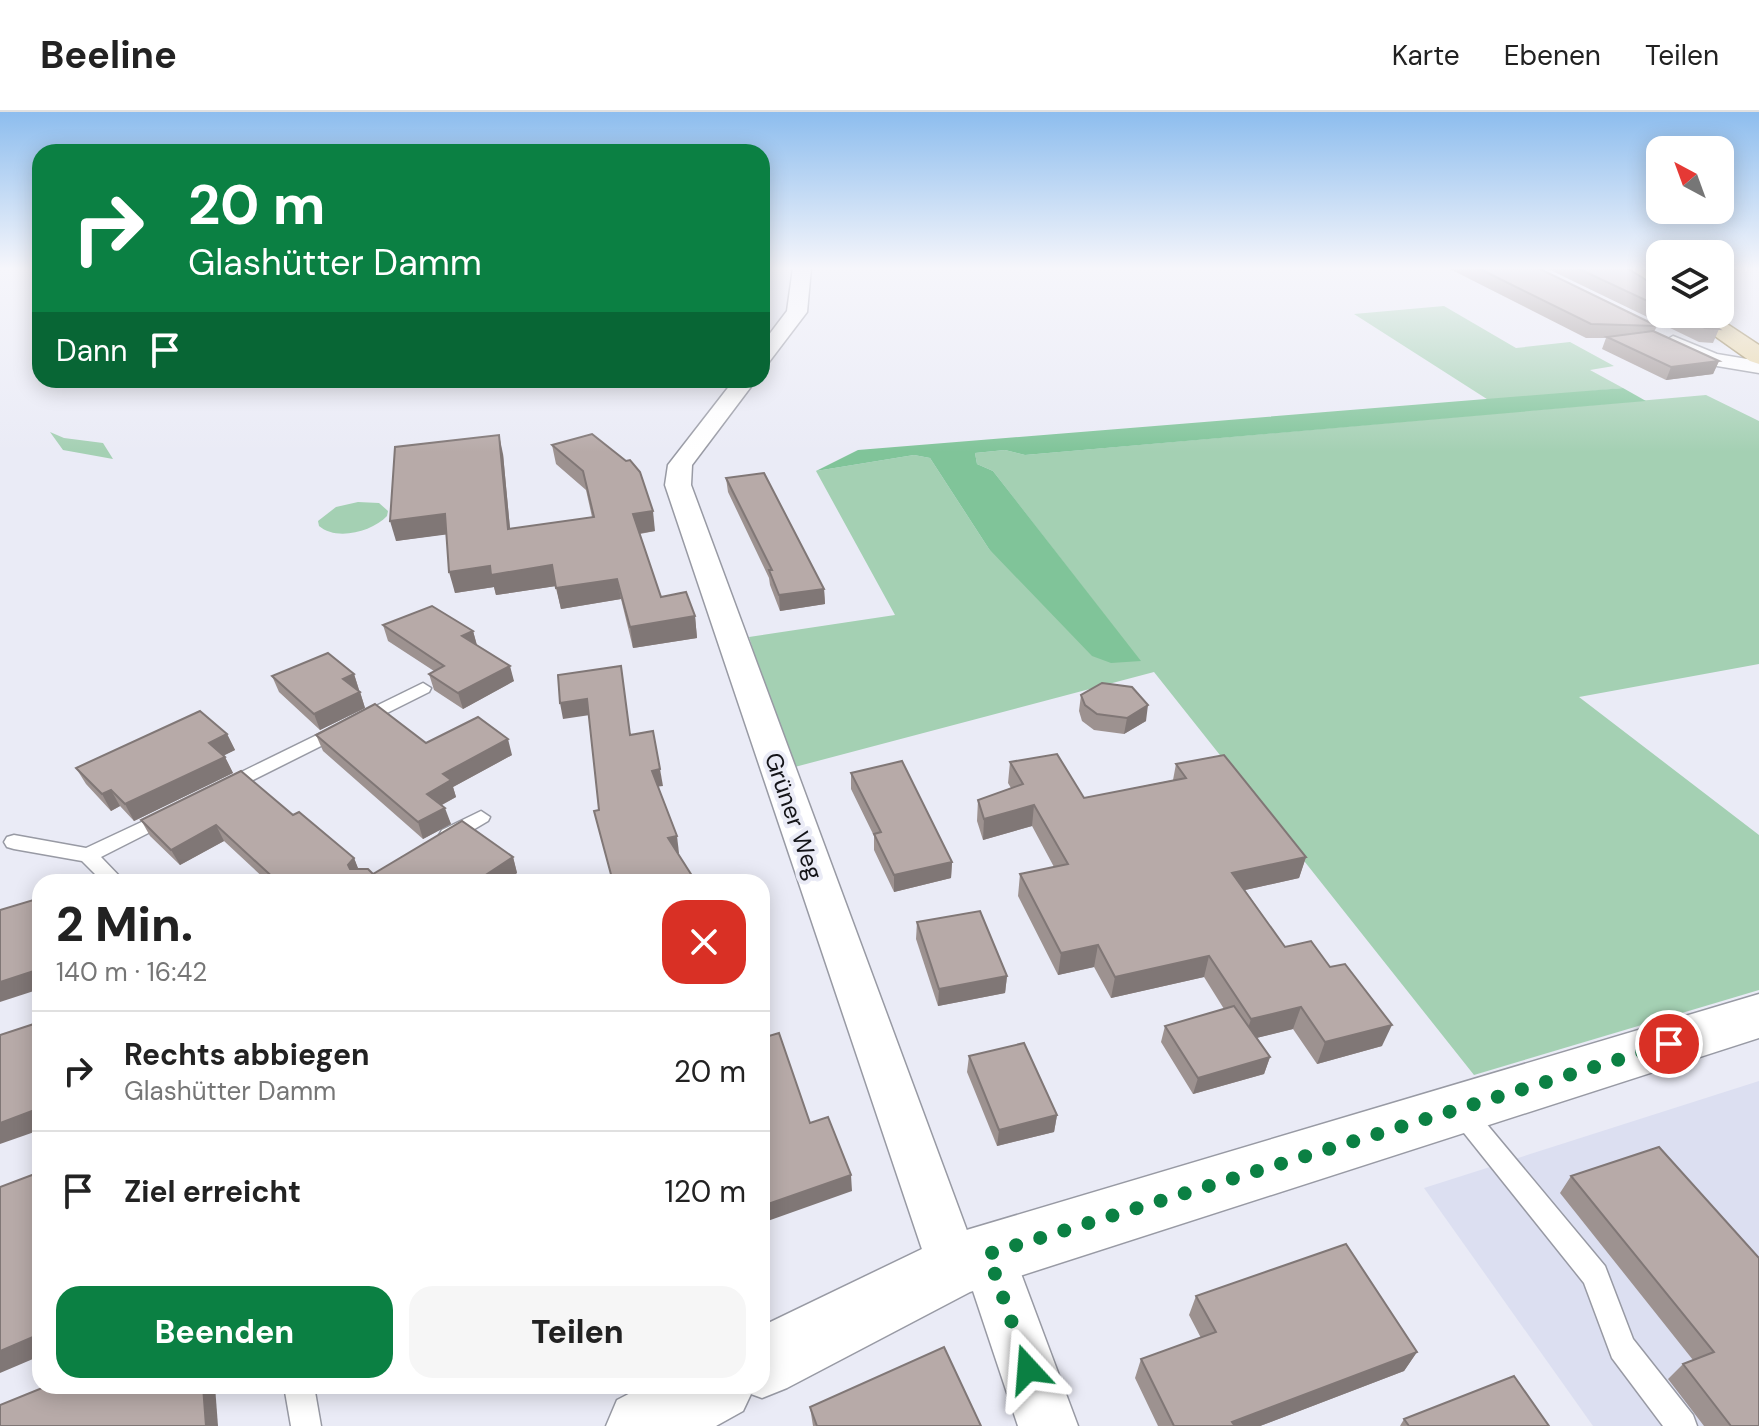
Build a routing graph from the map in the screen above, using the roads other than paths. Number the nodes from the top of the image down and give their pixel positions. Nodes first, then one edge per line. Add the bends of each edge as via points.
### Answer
1 (784, 329) edge
2 (1719, 329) edge
3 (1649, 331) edge
4 (770, 347) edge
5 (1759, 356) edge
6 (1759, 367) edge
7 (739, 388) edge
8 (423, 688) dead end
9 (214, 792) edge
10 (186, 806) edge
11 (481, 817) dead end
12 (14, 842) dead end
13 (430, 846) edge
14 (88, 855) junction
15 (107, 874) edge
16 (1759, 1016) edge
17 (1459, 1109) junction
18 (970, 1260) junction
19 (770, 1359) edge
20 (300, 1394) edge
21 (703, 1394) edge
22 (306, 1426) edge
23 (643, 1426) edge
24 (1048, 1426) edge
25 (1682, 1426) edge

1 - 4 street
2 - 5 main road
3 - 6 street via 1712,360
7 - 18 street, Grüner Weg via 680,465 678,485
8 - 9 lane
10 - 14 lane
11 - 13 lane
12 - 14 lane
14 - 15 lane
16 - 17 street
17 - 18 street
17 - 25 lane via 1595,1275 1622,1348
18 - 19 street
18 - 24 street, Grüner Weg
20 - 22 lane
21 - 23 street

